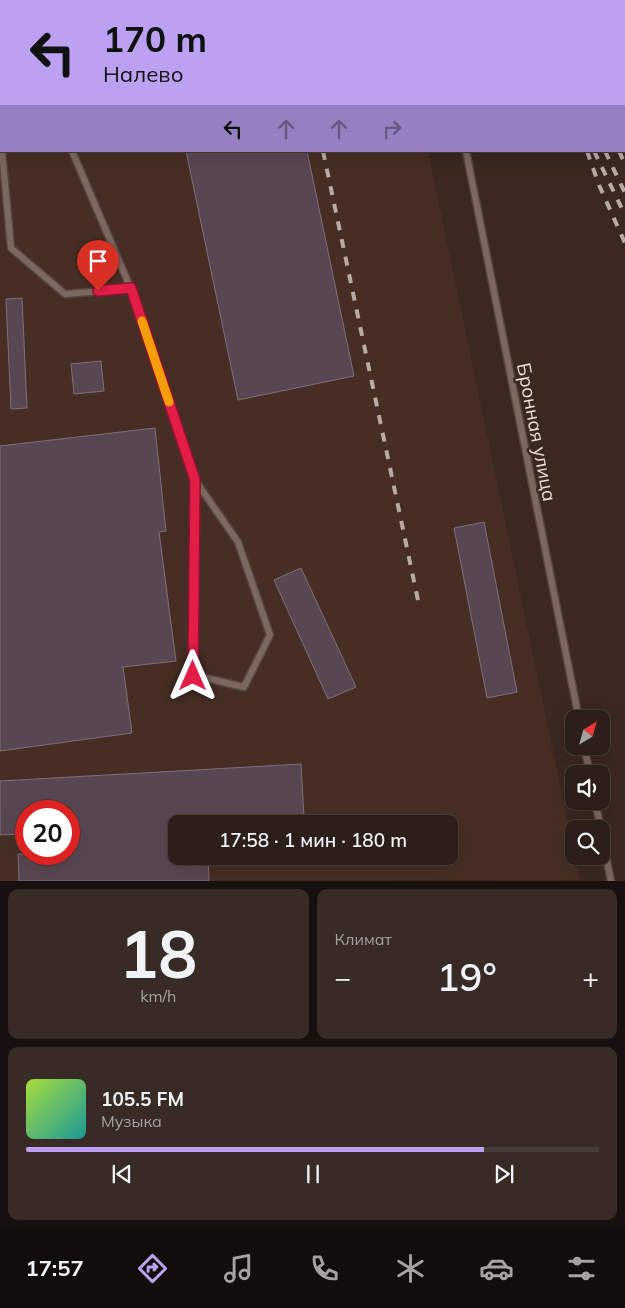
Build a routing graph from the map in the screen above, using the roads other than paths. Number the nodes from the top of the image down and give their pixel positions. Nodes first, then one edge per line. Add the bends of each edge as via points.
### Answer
1 (2, 152) edge
2 (72, 152) edge
3 (466, 152) edge
4 (131, 288) junction
5 (195, 480) junction
6 (577, 710) edge
7 (608, 865) edge
8 (611, 880) edge

1 - 4 lane via 11,248 65,294
2 - 4 lane
3 - 6 lane, Бронная улица
4 - 5 lane
5 - 5 lane via 193,676 244,687 270,635 238,542
7 - 8 lane

